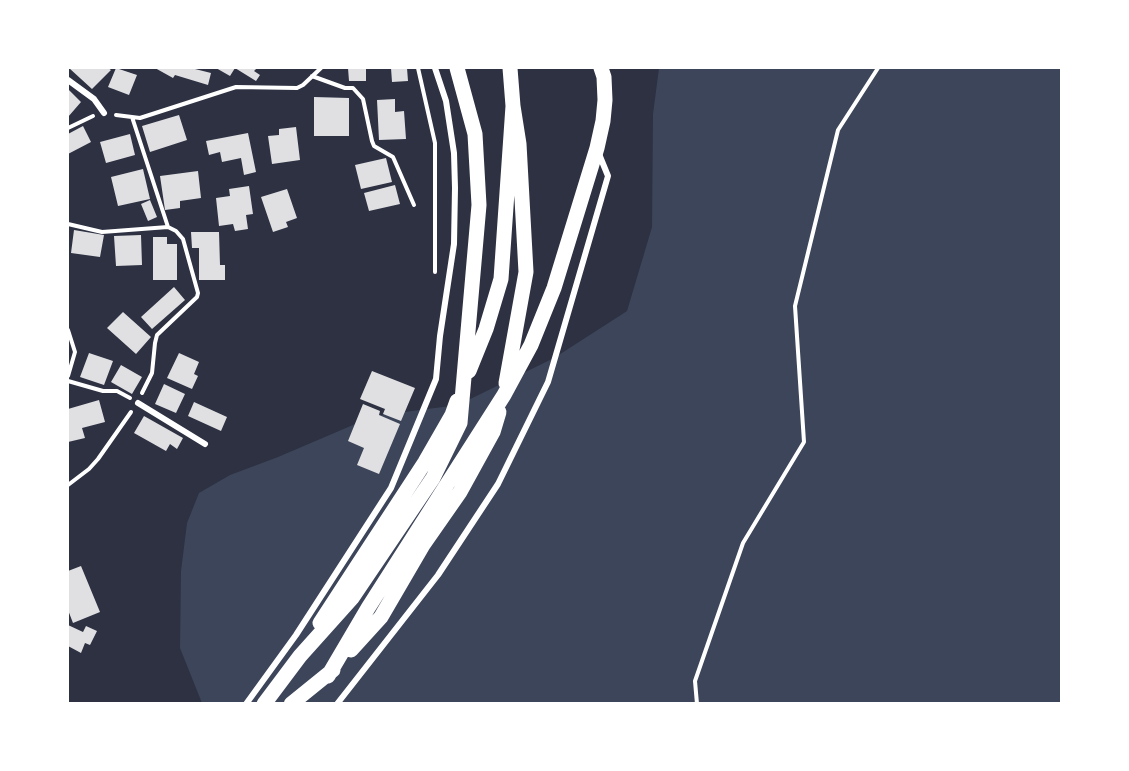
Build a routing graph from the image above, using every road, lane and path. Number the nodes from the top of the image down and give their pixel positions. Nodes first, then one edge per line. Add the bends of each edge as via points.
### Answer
1 (321, 68) edge
2 (418, 68) edge
3 (435, 68) edge
4 (457, 68) edge
5 (510, 68) edge
6 (601, 68) edge
7 (878, 68) edge
8 (312, 76) junction
9 (68, 80) edge
10 (513, 106) junction
11 (104, 113) junction
12 (132, 117) junction
13 (68, 128) edge
14 (597, 148) junction
15 (414, 205) dead end
16 (68, 225) edge
17 (168, 227) junction
18 (435, 273) dead end
19 (68, 330) edge
20 (68, 376) edge
21 (68, 381) edge
22 (462, 386) junction
23 (504, 395) junction
24 (138, 403) junction
25 (205, 444) dead end
26 (68, 485) edge
27 (246, 704) edge
28 (264, 704) edge
29 (291, 704) edge
30 (337, 704) edge
31 (697, 704) edge

1 - 8 path
2 - 18 path via 435,143
3 - 27 street via 446,101 456,188 454,244 436,379 391,488 296,635
4 - 22 main road via 475,134 479,205
5 - 10 main road
6 - 14 main road via 605,100
7 - 31 path via 838,130 795,306 804,442 743,543 695,681
8 - 12 path via 297,88 236,87 140,118
8 - 15 path via 352,88 363,99 374,146 393,157
9 - 11 street via 94,99
10 - 22 main road via 501,279 486,329
10 - 23 main road via 519,144 526,272
11 - 12 path
11 - 13 path
12 - 17 path
14 - 23 main road via 554,288 531,345
14 - 30 street via 608,176 548,382 498,484 438,575
16 - 17 path via 102,232
17 - 24 path via 183,239 198,293 158,335 152,373
19 - 20 path via 75,352
21 - 24 path via 103,392 117,391
22 - 28 main road via 452,415 425,462 300,657
23 - 29 main road via 493,432 460,492 381,617 328,676
24 - 25 street
24 - 26 path via 98,459

